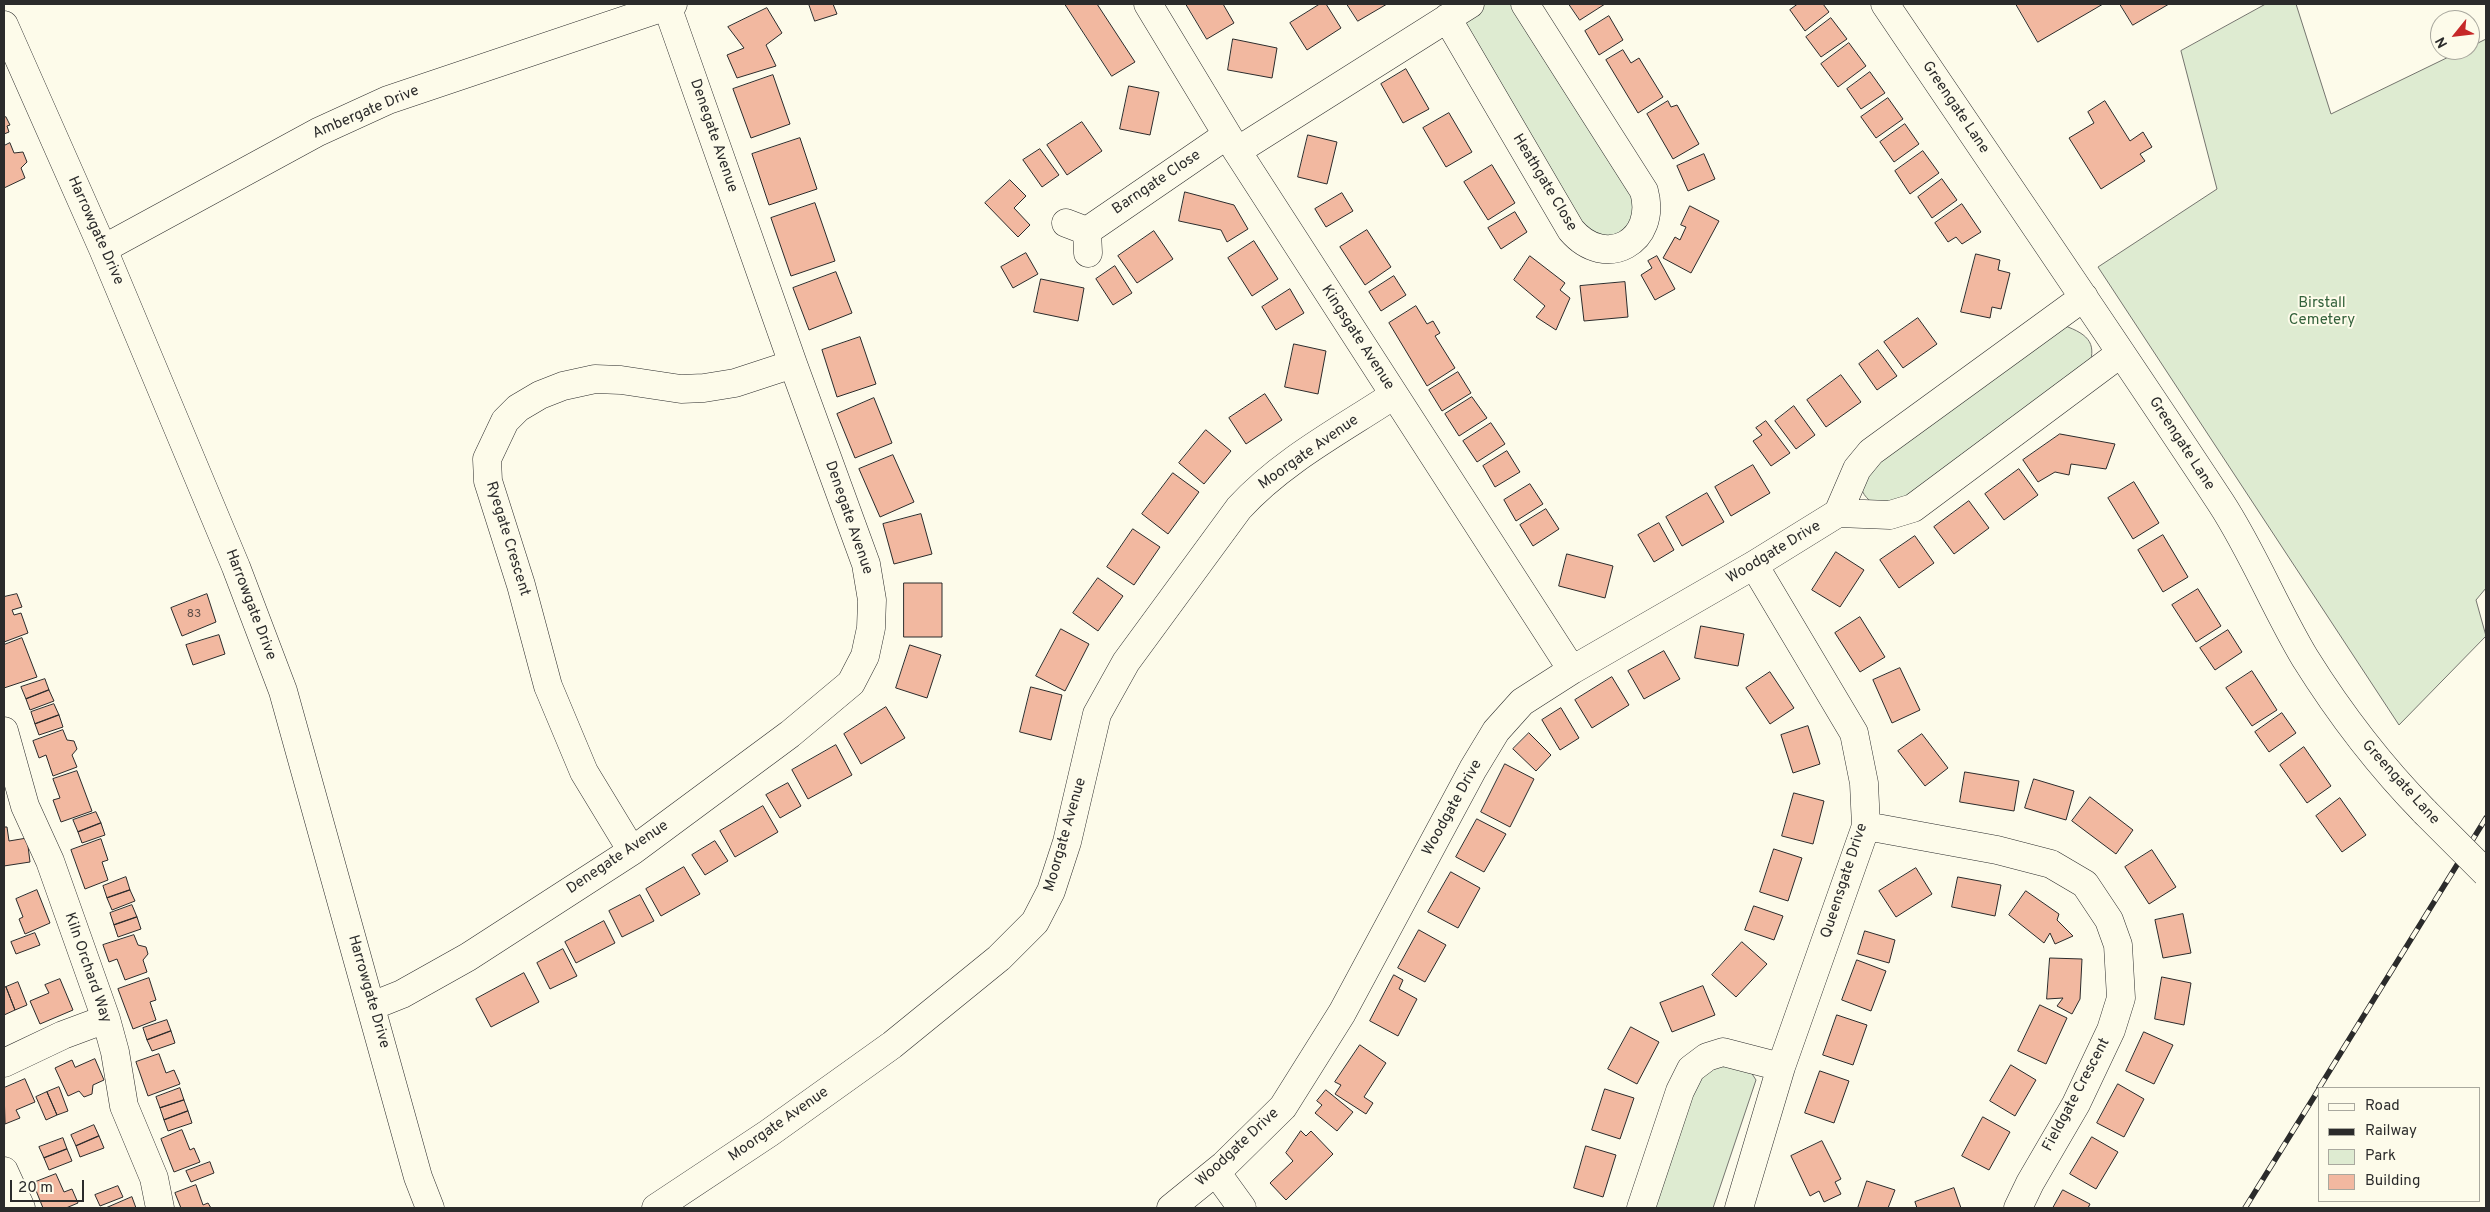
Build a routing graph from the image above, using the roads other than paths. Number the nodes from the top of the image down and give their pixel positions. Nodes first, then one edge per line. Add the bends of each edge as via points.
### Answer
1 (1148, 4) edge
2 (1525, 4) edge
3 (1885, 4) edge
4 (670, 5) edge
5 (1459, 11) edge
6 (623, 12) edge
7 (4, 25) edge
8 (1232, 143) junction
9 (1080, 236) dead end
10 (103, 249) junction
11 (2084, 297) junction
12 (2121, 353) junction
13 (793, 364) junction
14 (1394, 395) junction
15 (1838, 514) junction
16 (1754, 566) junction
17 (1572, 670) junction
18 (4, 731) edge
19 (10, 773) edge
20 (1866, 826) junction
21 (632, 851) junction
22 (2486, 873) edge
23 (372, 1006) junction
24 (106, 1019) junction
25 (4, 1063) edge
26 (1780, 1067) junction
27 (4, 1171) edge
28 (1216, 1172) junction
29 (21, 1208) edge
30 (160, 1208) edge
31 (430, 1208) edge
32 (656, 1208) edge
33 (1171, 1208) edge
34 (1242, 1208) edge
35 (1641, 1208) edge
36 (1739, 1208) edge
37 (2018, 1208) edge

1 - 8 street, Kingsgate Avenue
2 - 5 street, Heathgate Close via 1644,191 1645,221 1631,241 1619,248 1608,251 1595,249 1580,241 1571,230
3 - 11 street, Greengate Lane
4 - 6 street, Ambergate Drive
4 - 13 street, Denegate Avenue
5 - 8 street, Heathgate Close
6 - 10 street, Ambergate Drive via 388,100 318,132
7 - 10 street, Harrowgate Drive
8 - 9 street, Barngate Close
8 - 14 street, Kingsgate Avenue
10 - 23 street, Harrowgate Drive via 236,567 283,691
11 - 12 street, Greengate Lane
11 - 15 street, Woodgate Drive via 1871,452 1857,468
12 - 15 street, Woodgate Drive via 1913,508 1890,515
12 - 22 street, Greengate Lane, bridge via 2222,506 2305,657 2354,732 2390,776
13 - 21 street, Denegate Avenue via 866,564 872,600 865,656 851,683 790,734
13 - 21 street, Ryegate Crescent via 735,383 704,388 681,390 595,379 563,386 518,408 505,421 487,459 488,481 548,686 584,772
14 - 17 street, Kingsgate Avenue
14 - 32 street, Moorgate Avenue via 1259,486 1239,508 1126,662 1097,714 1067,842 1051,892 1035,922 999,958 892,1045
15 - 16 street, Woodgate Drive
16 - 17 street, Woodgate Drive
16 - 20 street, Queensgate Drive via 1854,733 1864,783
17 - 28 street, Woodgate Drive via 1522,702 1496,731 1342,1013 1303,1076 1283,1107
18 - 19 street, Kiln Orchard Way
19 - 24 street, Kiln Orchard Way via 50,861
20 - 26 street, Queensgate Drive
20 - 37 street, Fieldgate Crescent via 1997,850 2051,864 2085,884 2108,920 2118,945 2121,998 2111,1030 2076,1104
21 - 23 street, Denegate Avenue via 468,957 402,994
23 - 31 street, Harrowgate Drive via 418,1177
24 - 25 street via 62,1035
24 - 30 street, Kiln Orchard Way via 124,1106 154,1178
26 - 35 street via 1723,1052 1707,1057 1690,1069
26 - 36 street, Queensgate Drive
27 - 29 street
28 - 33 street, Woodgate Drive
28 - 34 street

